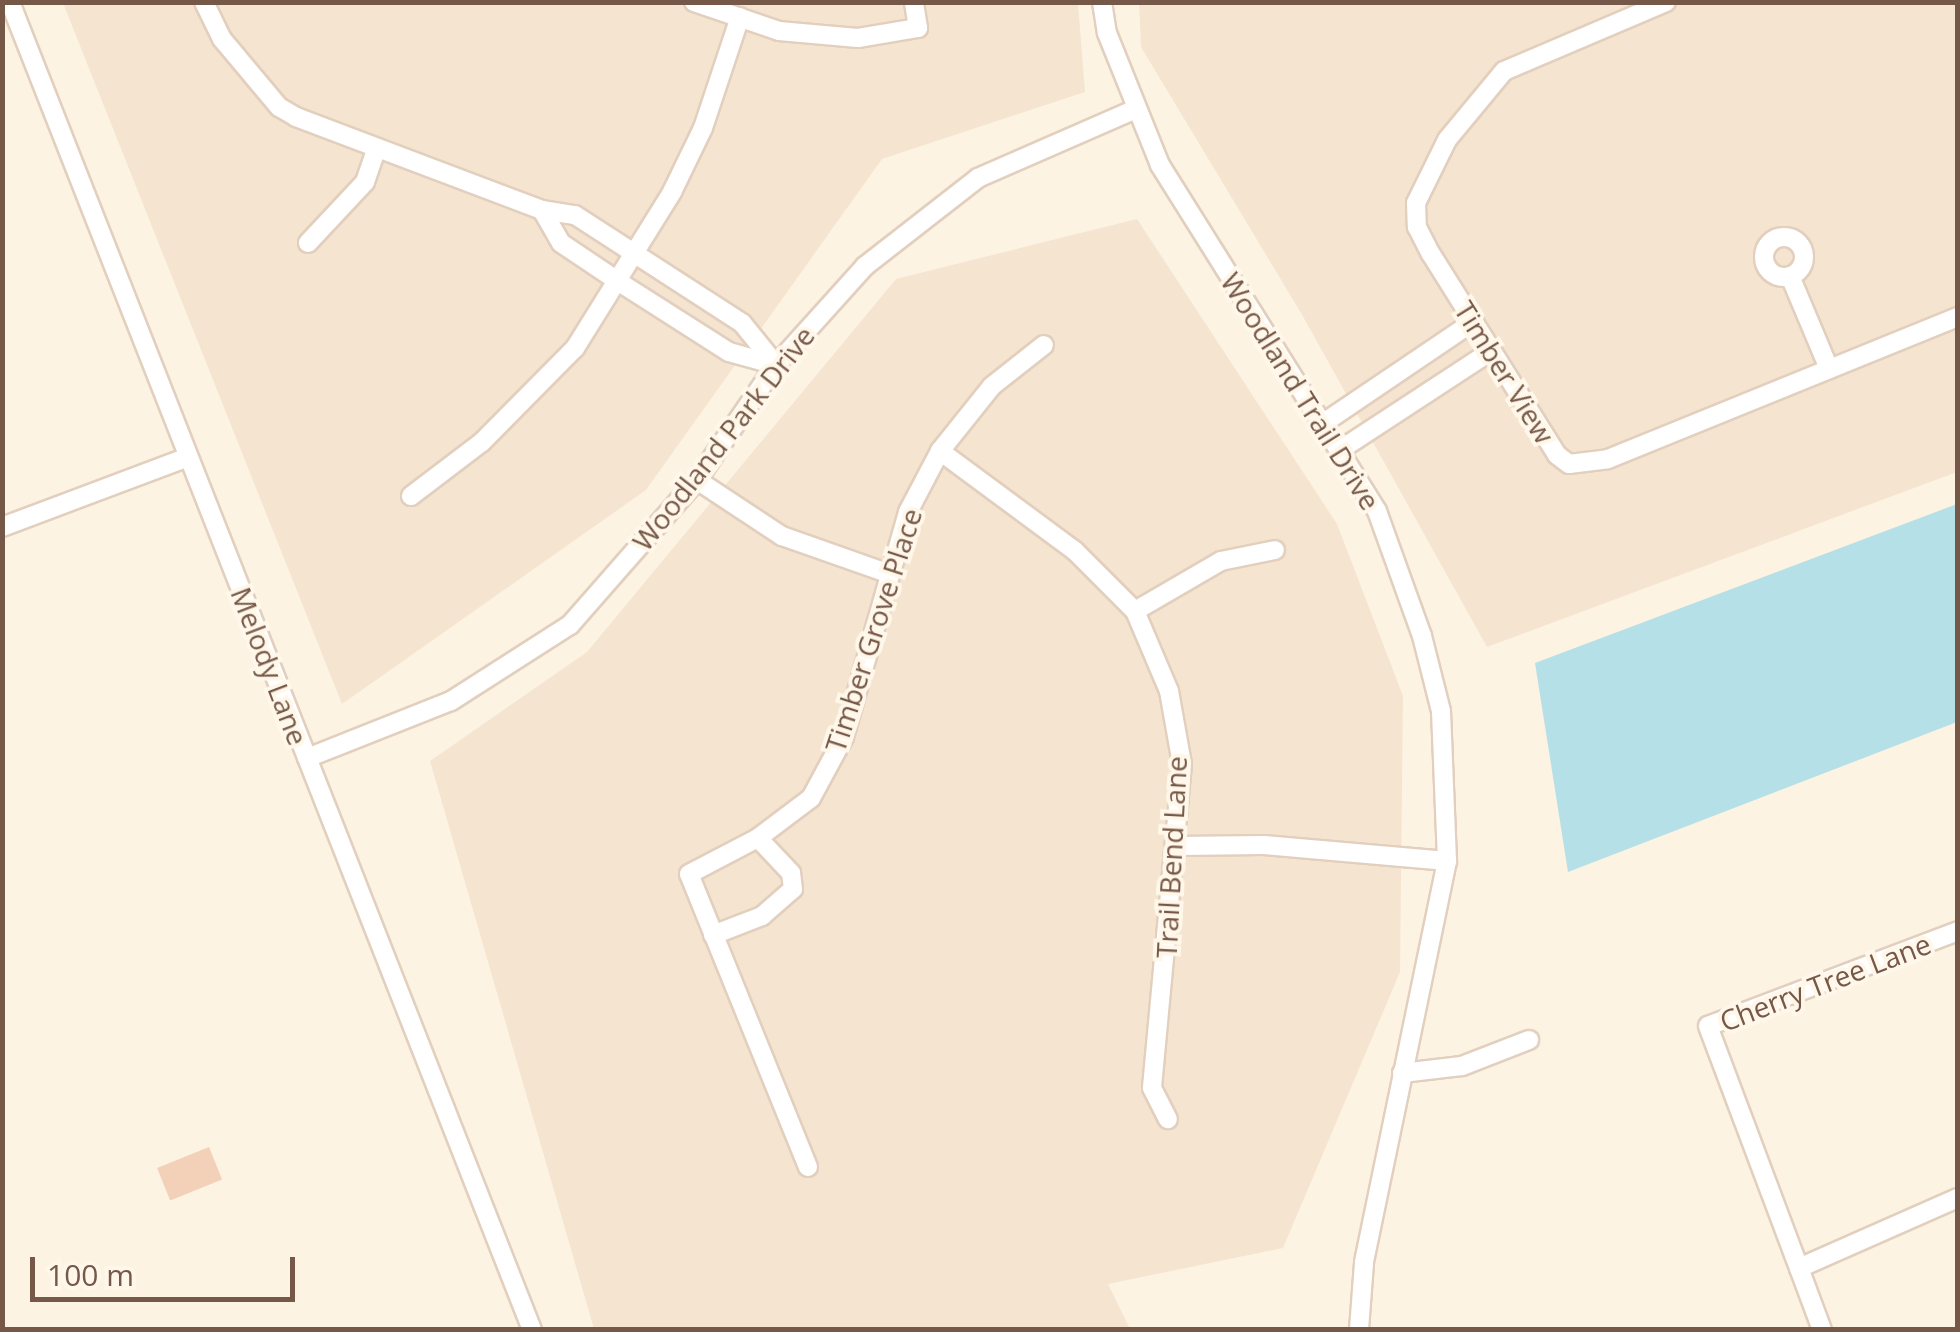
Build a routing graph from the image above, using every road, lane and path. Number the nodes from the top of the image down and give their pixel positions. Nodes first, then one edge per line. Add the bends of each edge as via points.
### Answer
1 (10, 2) edge
2 (204, 2) edge
3 (694, 2) edge
4 (914, 2) edge
5 (1102, 2) edge
6 (1666, 2) edge
7 (740, 17) junction
8 (1136, 109) junction
9 (376, 150) junction
10 (542, 210) junction
11 (308, 244) dead end
12 (639, 252) junction
13 (1790, 276) dead end
14 (618, 282) junction
15 (1958, 317) edge
16 (1474, 321) junction
17 (1044, 345) dead end
18 (1491, 350) junction
19 (776, 365) junction
20 (1829, 368) junction
21 (1325, 422) junction
22 (1343, 448) junction
23 (940, 451) junction
24 (188, 457) junction
25 (697, 480) junction
26 (411, 496) dead end
27 (2, 527) edge
28 (1275, 550) dead end
29 (887, 572) junction
30 (1135, 611) junction
31 (306, 758) junction
32 (758, 838) junction
33 (1176, 846) junction
34 (1447, 861) junction
35 (1958, 931) edge
36 (713, 934) junction
37 (1529, 1040) dead end
38 (1402, 1073) junction
39 (1168, 1119) dead end
40 (808, 1167) dead end
41 (1958, 1198) edge
42 (1799, 1268) junction
43 (532, 1330) edge
44 (1359, 1330) edge
45 (1822, 1330) edge

1 - 24 street, Melody Lane
2 - 9 street via 222,39 279,106
3 - 7 street
4 - 7 street via 918,28 821,36
5 - 8 street, Woodland Trail Drive
6 - 16 street, Timber View via 1504,70 1424,177 1417,227
7 - 12 street via 704,128
8 - 19 street, Woodland Park Drive via 978,178 864,266
8 - 21 street, Woodland Trail Drive via 1179,198
9 - 10 street
9 - 11 street via 365,182
10 - 12 street via 575,214
10 - 14 street via 561,243
12 - 14 street
12 - 19 street via 742,323
13 - 20 street
14 - 19 street via 729,352
14 - 26 street via 575,348 482,442
15 - 20 street, Timber View
16 - 18 street, Timber View
16 - 21 street
17 - 23 street, Timber Grove Place via 992,386
18 - 20 street, Timber View via 1557,456 1569,464 1608,459
18 - 22 street
19 - 25 street, Woodland Park Drive
21 - 22 street, Woodland Trail Drive
22 - 34 street, Woodland Trail Drive via 1399,563 1441,711
23 - 29 street, Timber Grove Place
23 - 30 street, Trail Bend Lane via 1040,522
24 - 27 street
24 - 31 street, Melody Lane
25 - 29 street via 782,536
25 - 31 street, Woodland Park Drive via 570,625 451,701
28 - 30 street via 1221,561
29 - 32 street, Timber Grove Place via 844,737 811,798
30 - 33 street, Trail Bend Lane via 1168,691 1182,764
31 - 43 street, Melody Lane
32 - 36 street, Timber Grove Place via 689,874
32 - 36 street via 791,874 793,889 762,916
33 - 34 street via 1264,844
33 - 39 street, Trail Bend Lane via 1152,1088
34 - 38 street, Woodland Trail Drive
35 - 42 street, Cherry Tree Lane via 1708,1026
36 - 40 street, Timber Grove Place
37 - 38 street via 1462,1066
38 - 44 street, Woodland Trail Drive via 1364,1263
41 - 42 street
42 - 45 street, Cherry Tree Lane

